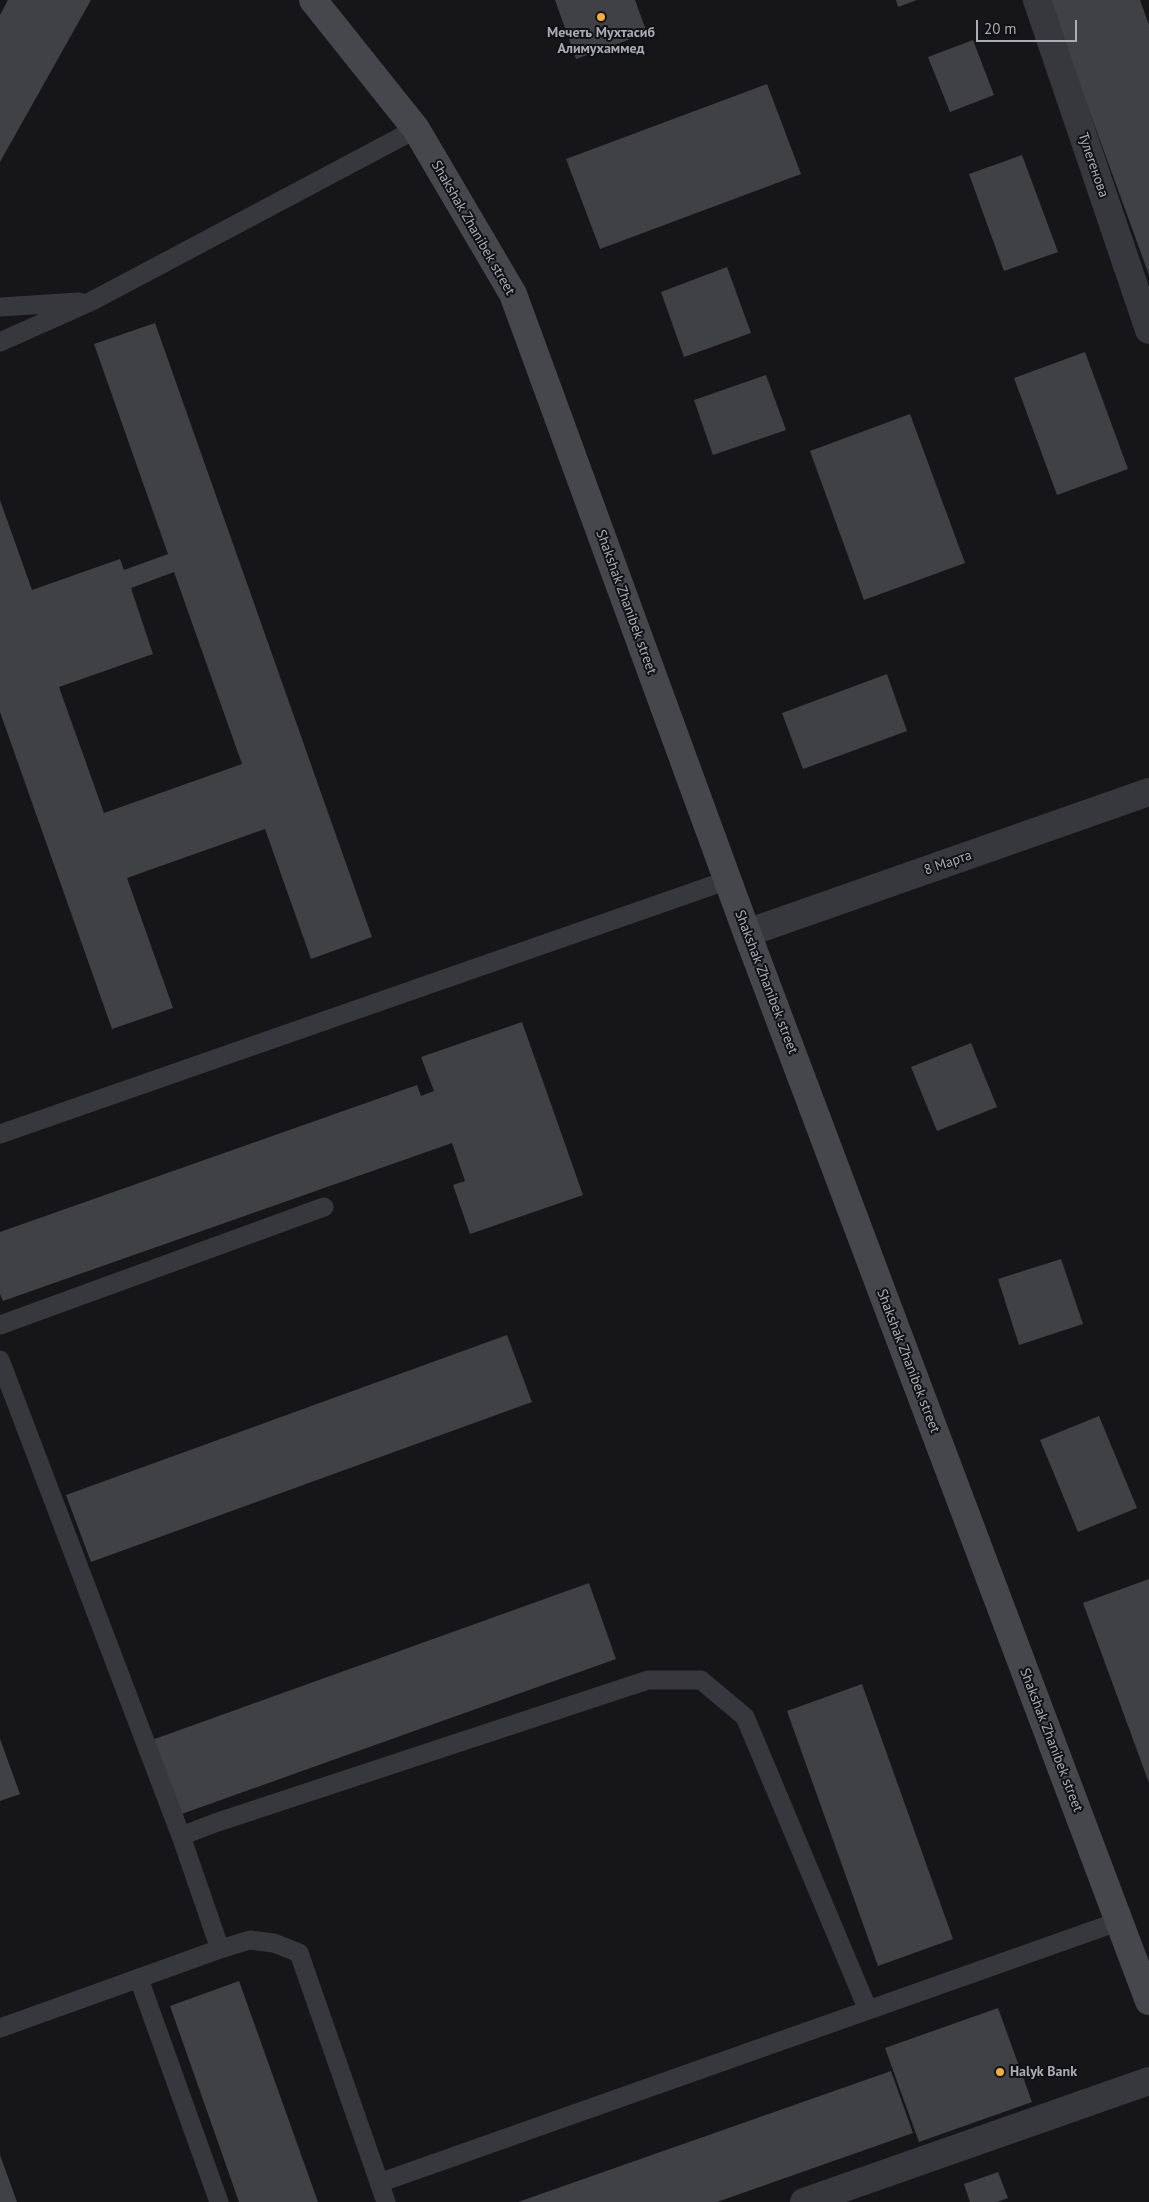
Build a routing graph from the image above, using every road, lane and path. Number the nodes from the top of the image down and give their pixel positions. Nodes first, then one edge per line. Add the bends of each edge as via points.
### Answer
1 (313, 0) edge
2 (1037, 0) edge
3 (416, 129) junction
4 (92, 301) junction
5 (0, 307) edge
6 (1149, 330) edge
7 (0, 342) edge
8 (1149, 792) edge
9 (728, 880) junction
10 (747, 933) junction
11 (0, 1134) edge
12 (324, 1208) dead end
13 (0, 1325) edge
14 (0, 1360) edge
15 (181, 1836) junction
16 (1120, 1922) junction
17 (220, 1949) junction
18 (139, 1979) junction
19 (1149, 2001) edge
20 (868, 2010) junction
21 (0, 2028) edge
22 (1149, 2081) edge
23 (379, 2183) junction
24 (219, 2202) edge
25 (386, 2202) edge
26 (804, 2202) edge

1 - 3 main road, Shakshak Zhanibek street
2 - 6 street, Тулегенова
3 - 4 lane
3 - 9 main road, Shakshak Zhanibek street via 513,294
4 - 5 lane
4 - 7 lane
8 - 10 street, 8 Марта
9 - 10 main road, Shakshak Zhanibek street
9 - 11 lane
10 - 16 main road, Shakshak Zhanibek street
12 - 13 lane
14 - 15 lane
15 - 17 lane
15 - 20 lane via 215,1822 648,1680 701,1680 745,1716
16 - 19 main road, Shakshak Zhanibek street
16 - 20 lane
17 - 18 lane
17 - 23 lane via 250,1940 274,1943 299,1953
18 - 21 lane
18 - 24 lane
20 - 23 lane
22 - 26 street
23 - 25 lane

